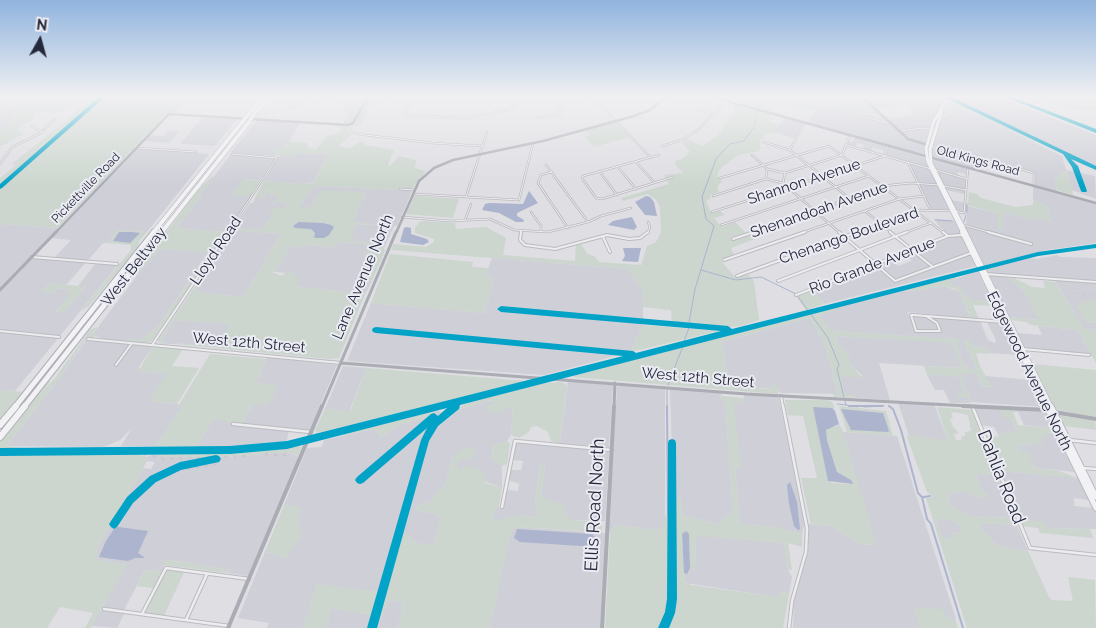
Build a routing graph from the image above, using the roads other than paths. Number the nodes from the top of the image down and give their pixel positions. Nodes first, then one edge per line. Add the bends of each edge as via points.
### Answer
1 (32, 126) dead end
2 (47, 126) edge
3 (157, 126) edge
4 (241, 126) edge
5 (241, 126) edge
6 (351, 126) edge
7 (597, 126) edge
8 (622, 126) edge
9 (703, 126) edge
10 (802, 126) edge
11 (819, 126) edge
12 (895, 126) edge
13 (934, 126) edge
14 (933, 130) junction
15 (900, 131) junction
16 (41, 132) junction
17 (487, 132) dead end
18 (850, 135) junction
19 (763, 142) dead end
20 (533, 143) junction
21 (846, 145) junction
22 (888, 145) junction
23 (929, 145) junction
24 (482, 146) junction
25 (662, 146) dead end
26 (137, 148) junction
27 (790, 150) junction
28 (196, 152) dead end
29 (232, 154) dead end
30 (479, 154) junction
31 (752, 155) dead end
32 (797, 155) junction
33 (842, 155) junction
34 (659, 156) dead end
35 (885, 156) junction
36 (928, 156) junction
37 (651, 158) junction
38 (636, 162) junction
39 (908, 162) junction
40 (0, 164) edge
41 (546, 165) dead end
42 (763, 165) junction
43 (618, 166) junction
44 (809, 166) junction
45 (856, 166) junction
46 (968, 167) junction
47 (767, 169) junction
48 (933, 169) junction
49 (599, 171) junction
50 (552, 172) junction
51 (785, 173) junction
52 (823, 176) junction
53 (869, 176) junction
54 (672, 177) dead end
55 (720, 178) dead end
56 (766, 179) junction
57 (968, 179) junction
58 (655, 183) junction
59 (784, 183) junction
60 (918, 184) junction
61 (941, 186) junction
62 (1034, 186) junction
63 (788, 187) junction
64 (837, 188) junction
65 (884, 188) junction
66 (400, 189) dead end
67 (636, 189) junction
68 (414, 190) junction
69 (966, 190) junction
70 (412, 194) junction
71 (617, 195) junction
72 (713, 196) dead end
73 (924, 196) junction
74 (466, 197) junction
75 (801, 199) junction
76 (850, 199) junction
77 (899, 199) junction
78 (1096, 203) edge
79 (471, 204) dead end
80 (631, 208) dead end
81 (930, 209) junction
82 (815, 211) junction
83 (865, 211) junction
84 (915, 211) junction
85 (953, 211) junction
86 (531, 212) dead end
87 (712, 212) dead end
88 (402, 217) junction
89 (465, 220) junction
90 (588, 222) junction
91 (648, 222) dead end
92 (829, 223) junction
93 (880, 223) junction
94 (931, 223) junction
95 (960, 224) junction
96 (721, 225) dead end
97 (568, 228) junction
98 (521, 231) junction
99 (541, 232) junction
100 (965, 235) junction
101 (602, 236) junction
102 (844, 236) junction
103 (896, 236) junction
104 (948, 236) junction
105 (733, 239) dead end
106 (1031, 244) dead end
107 (859, 250) junction
108 (912, 250) junction
109 (610, 252) dead end
110 (974, 253) junction
111 (32, 257) junction
112 (724, 260) dead end
113 (117, 264) dead end
114 (875, 264) junction
115 (933, 267) junction
116 (984, 274) junction
117 (737, 276) dead end
118 (778, 281) dead end
119 (1096, 282) edge
120 (0, 290) edge
121 (796, 295) dead end
122 (926, 316) junction
123 (1008, 323) junction
124 (0, 331) edge
125 (59, 337) dead end
126 (88, 339) dead end
127 (132, 343) junction
128 (152, 345) junction
129 (1023, 349) junction
130 (1089, 355) dead end
131 (341, 363) junction
132 (1028, 364) junction
133 (116, 365) dead end
134 (615, 383) junction
135 (781, 396) junction
136 (972, 405) junction
137 (1048, 410) junction
138 (1054, 412) junction
139 (1096, 419) edge
140 (233, 424) dead end
141 (0, 425) edge
142 (311, 432) junction
143 (0, 437) edge
144 (1065, 440) junction
145 (1096, 443) edge
146 (612, 450) junction
147 (1079, 467) junction
148 (1096, 469) edge
149 (1094, 497) edge
150 (502, 507) dead end
151 (1096, 508) edge
152 (1096, 555) edge
153 (207, 573) junction
154 (249, 579) junction
155 (104, 609) dead end
156 (142, 614) junction
157 (186, 620) junction
158 (229, 627) edge
159 (602, 628) edge
160 (789, 628) edge

1 - 16 street
2 - 16 street
3 - 26 street, Pickettville Road
4 - 141 highway, West Beltway
5 - 143 highway, West Beltway
6 - 24 street via 351,131 357,134
7 - 20 street, Lane Avenue North
8 - 37 street
9 - 25 street via 684,139
10 - 27 street
11 - 18 street, Old Kings Road
12 - 15 street
13 - 14 main road, Edgewood Avenue North
14 - 15 street
14 - 23 main road, Edgewood Avenue North
15 - 23 street via 908,139
16 - 40 street via 12,148
17 - 24 street
18 - 21 street
18 - 22 street, Old Kings Road
19 - 27 street
20 - 30 street, Lane Avenue North
20 - 74 street via 518,200
21 - 33 street
21 - 35 street
22 - 35 street
22 - 36 street, Old Kings Road
23 - 36 main road, Edgewood Avenue North
23 - 62 street via 1032,172
24 - 30 street
26 - 28 street
26 - 111 street, Pickettville Road
27 - 32 street
29 - 128 street, Lloyd Road via 277,157
30 - 68 street, Lane Avenue North via 436,167
30 - 74 street
31 - 42 street
32 - 33 street via 830,146
32 - 42 street
32 - 44 street
33 - 44 street
33 - 45 street
34 - 37 street
35 - 39 street
35 - 45 street, Shannon Avenue
36 - 46 street, Old Kings Road
36 - 48 main road, Edgewood Avenue North
37 - 38 street
38 - 43 street
38 - 58 street
39 - 48 street
39 - 60 street
41 - 50 street
42 - 47 street
42 - 55 street
43 - 49 street
43 - 67 street
44 - 51 street
44 - 52 street
45 - 52 street, Shannon Avenue
45 - 53 street
46 - 57 street
46 - 62 street, Old Kings Road
47 - 51 street
47 - 56 street
48 - 57 street
48 - 61 main road, Edgewood Avenue North
49 - 71 street
49 - 71 street via 582,176 596,198
50 - 90 street
50 - 97 street via 541,175 538,183
51 - 59 street
52 - 63 street, Shannon Avenue
52 - 64 street
53 - 64 street
53 - 65 street
54 - 58 street
56 - 59 street
56 - 72 street
57 - 69 street
58 - 67 street
59 - 63 street
60 - 61 street, Shenandoah Avenue
60 - 65 street, Shenandoah Avenue
60 - 73 street
61 - 69 street, Shenandoah Avenue
61 - 85 main road, Edgewood Avenue North
62 - 78 street, Old Kings Road
63 - 75 street
63 - 87 street, Shannon Avenue
64 - 75 street
64 - 76 street
65 - 76 street, Shenandoah Avenue
65 - 77 street
66 - 68 street
67 - 71 street
68 - 70 street, Lane Avenue North
69 - 85 street, Chenango Boulevard via 964,213
70 - 74 street
70 - 88 street, Lane Avenue North
73 - 77 street
73 - 81 street
75 - 82 street
75 - 96 street
76 - 82 street, Shenandoah Avenue
77 - 83 street
77 - 84 street
79 - 89 street
80 - 90 street
81 - 84 street, Chenango Boulevard
81 - 85 street, Chenango Boulevard
82 - 92 street
82 - 105 street, Shenandoah Avenue
83 - 92 street
83 - 93 street
84 - 93 street, Chenango Boulevard
84 - 94 street
85 - 95 main road, Edgewood Avenue North
86 - 99 street via 541,226
88 - 89 street
88 - 131 street, Lane Avenue North
89 - 98 street via 490,219
90 - 97 street
91 - 101 street via 648,232 640,238
92 - 102 street
92 - 112 street
93 - 102 street, Chenango Boulevard
93 - 103 street
94 - 103 street
94 - 104 street
95 - 100 main road, Edgewood Avenue North
95 - 106 street
97 - 99 street
98 - 99 street
98 - 101 street via 521,244 555,249
100 - 104 street, Rio Grande Avenue
100 - 110 main road, Edgewood Avenue North
101 - 109 street
102 - 107 street
102 - 117 street, Chenango Boulevard
103 - 107 street
103 - 108 street
104 - 108 street, Rio Grande Avenue
107 - 114 street
107 - 118 street
108 - 114 street, Rio Grande Avenue
108 - 115 street
110 - 115 street
110 - 116 main road, Edgewood Avenue North
111 - 113 street
111 - 120 street, Pickettville Road
114 - 115 street via 895,281
114 - 121 street, Rio Grande Avenue
116 - 119 street
116 - 123 main road, Edgewood Avenue North
122 - 122 street via 911,315 916,331 940,331 937,323
122 - 123 street
123 - 129 main road, Edgewood Avenue North
123 - 132 main road, Edgewood Avenue North
124 - 125 street
126 - 127 street, West 12th Street
127 - 128 street, West 12th Street
127 - 133 street
128 - 131 street, West 12th Street
129 - 130 street
129 - 132 main road, Edgewood Avenue North
131 - 134 street, West 12th Street
131 - 142 street, Lane Avenue North
132 - 137 main road, Edgewood Avenue North
132 - 138 main road, Edgewood Avenue North
134 - 135 street, West 12th Street
134 - 146 street, Ellis Road North
135 - 136 street, West 12th Street
135 - 160 street via 807,528 806,552 792,601
136 - 137 street, West 12th Street
136 - 152 street, Dahlia Road via 1030,548
137 - 138 street, West 12th Street
137 - 144 main road, Edgewood Avenue North
138 - 139 street, West 12th Street
138 - 144 main road, Edgewood Avenue North
140 - 142 street
142 - 154 street, Lane Avenue North
144 - 145 street
144 - 147 main road, Edgewood Avenue North
146 - 150 street via 515,441
146 - 159 street, Ellis Road North
147 - 148 street
147 - 149 main road, Edgewood Avenue North
149 - 151 main road, Edgewood Avenue North
153 - 154 street
153 - 156 street via 166,568
153 - 157 street
154 - 158 street, Lane Avenue North
155 - 156 street
156 - 157 street
157 - 158 street

